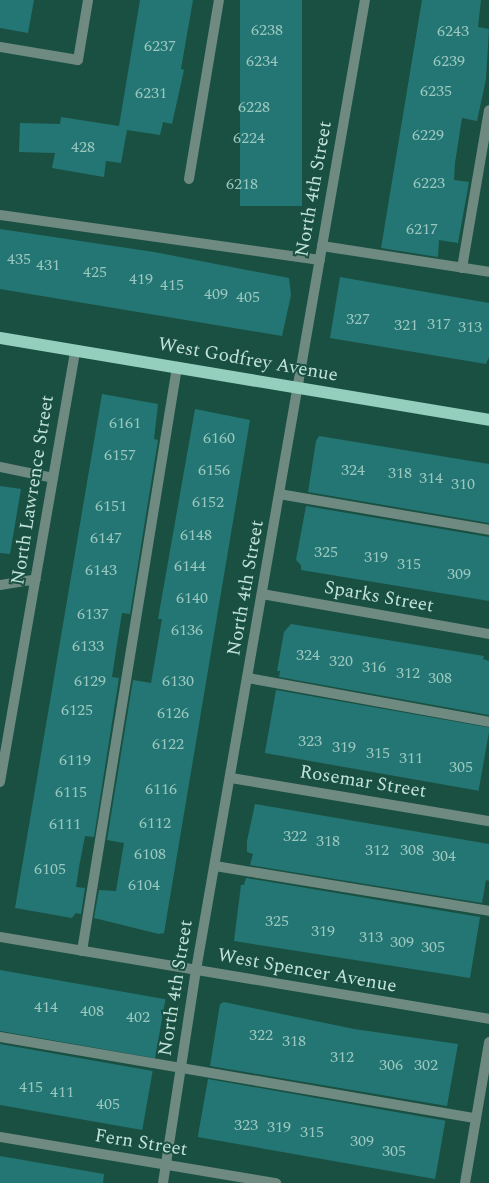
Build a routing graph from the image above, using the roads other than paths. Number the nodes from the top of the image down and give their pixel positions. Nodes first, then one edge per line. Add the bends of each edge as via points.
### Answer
1 (88, 0) edge
2 (219, 0) edge
3 (365, 0) edge
4 (0, 47) edge
5 (489, 110) edge
6 (189, 179) dead end
7 (0, 215) edge
8 (322, 246) junction
9 (320, 260) junction
10 (462, 268) junction
11 (489, 272) edge
12 (0, 338) edge
13 (75, 350) junction
14 (177, 367) junction
15 (298, 388) junction
16 (489, 420) edge
17 (0, 467) edge
18 (53, 478) junction
19 (279, 494) junction
20 (489, 530) edge
21 (36, 579) junction
22 (0, 586) edge
23 (262, 594) junction
24 (489, 634) edge
25 (248, 678) junction
26 (489, 722) edge
27 (231, 778) junction
28 (0, 782) edge
29 (489, 821) edge
30 (215, 866) junction
31 (489, 911) edge
32 (0, 937) edge
33 (82, 951) junction
34 (196, 970) junction
35 (489, 1019) edge
36 (0, 1037) edge
37 (489, 1042) edge
38 (181, 1068) junction
39 (476, 1118) junction
40 (0, 1137) edge
41 (166, 1165) junction
42 (163, 1183) edge
43 (276, 1183) edge
44 (465, 1183) edge

1 - 4 street via 78,60
2 - 6 street
3 - 8 street, North 4th Street
5 - 10 street
7 - 9 street
8 - 9 street, North 4th Street
8 - 10 street
9 - 15 street, North 4th Street
10 - 11 street
12 - 13 main road, West Godfrey Avenue
13 - 14 main road, West Godfrey Avenue
13 - 18 street, North Lawrence Street
14 - 15 main road, West Godfrey Avenue
14 - 33 street
15 - 16 main road, West Godfrey Avenue
15 - 19 street, North 4th Street
17 - 18 street
18 - 21 street, North Lawrence Street
19 - 20 street
19 - 23 street, North 4th Street
21 - 22 street
21 - 28 street, North Lawrence Street
23 - 24 street, Sparks Street
23 - 25 street, North 4th Street
25 - 26 street
25 - 27 street, North 4th Street
27 - 29 street, Rosemar Street
27 - 30 street, North 4th Street
30 - 31 street
30 - 34 street, North 4th Street
32 - 33 street, West Spencer Avenue
33 - 34 street, West Spencer Avenue
34 - 35 street, West Spencer Avenue
34 - 38 street, North 4th Street
36 - 38 street
37 - 39 street
38 - 39 street
38 - 41 street, North 4th Street
39 - 44 street
40 - 41 street, Fern Street
41 - 42 street, North 4th Street
41 - 43 street, Fern Street

